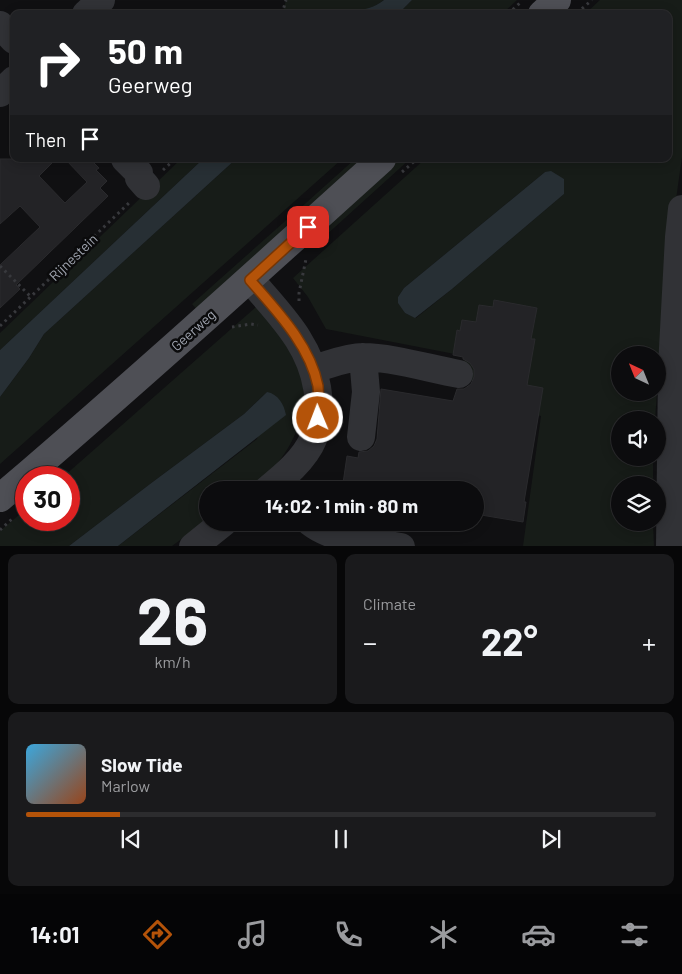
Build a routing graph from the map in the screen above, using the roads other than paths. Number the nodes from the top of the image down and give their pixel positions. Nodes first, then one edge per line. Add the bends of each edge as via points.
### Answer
1 (101, 0) edge
2 (557, 0) edge
3 (90, 10) edge
4 (546, 10) edge
5 (0, 25) edge
6 (10, 36) edge
7 (10, 84) edge
8 (0, 93) edge
9 (379, 162) edge
10 (682, 209) edge
11 (250, 280) junction
12 (362, 357) junction
13 (313, 369) junction
14 (459, 374) dead end
15 (360, 437) dead end
16 (281, 481) edge
17 (0, 498) edge
18 (212, 531) edge
19 (325, 531) edge
20 (193, 546) edge
21 (401, 546) edge
22 (670, 546) edge

1 - 3 street
2 - 4 main road
5 - 6 street
7 - 8 street
9 - 11 main road, Geerweg
10 - 22 street via 672,367
11 - 13 street via 298,338
11 - 17 main road, Geerweg
12 - 13 street
12 - 14 street
12 - 15 street via 366,392
13 - 16 street via 318,388 318,418 312,440
18 - 20 street
19 - 21 street

